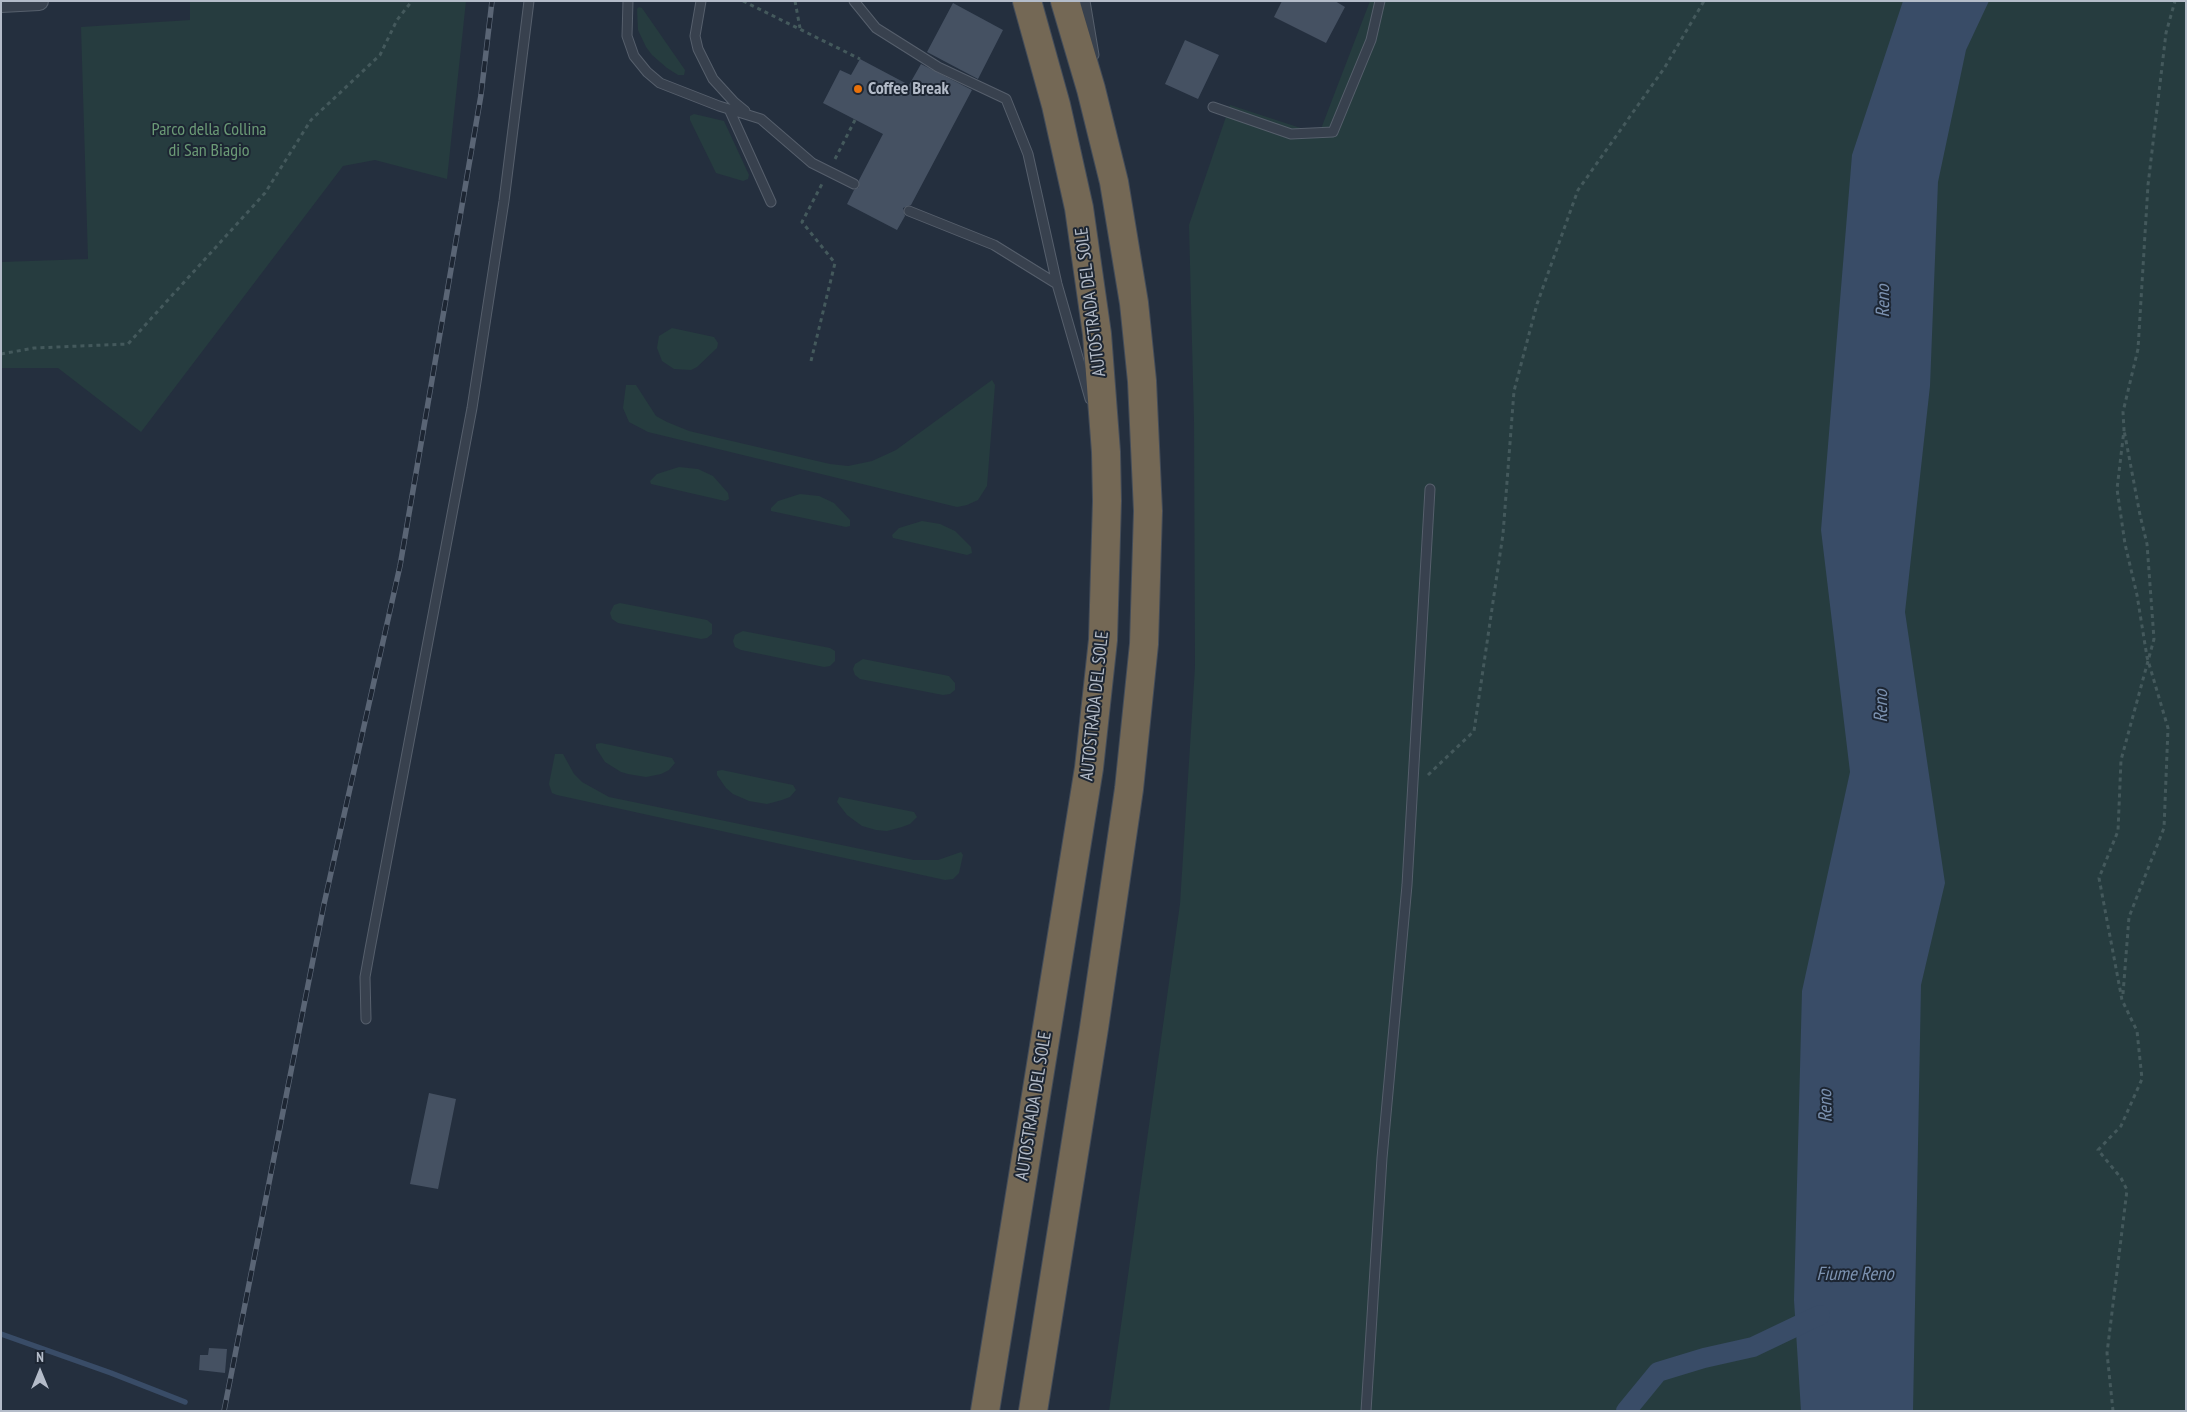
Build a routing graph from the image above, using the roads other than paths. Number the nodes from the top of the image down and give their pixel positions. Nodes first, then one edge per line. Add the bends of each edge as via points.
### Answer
1 (39, 1) edge
2 (529, 1) edge
3 (628, 1) edge
4 (701, 1) edge
5 (854, 1) edge
6 (1027, 1) edge
7 (1065, 1) edge
8 (1085, 1) edge
9 (1380, 1) edge
10 (1, 3) edge
11 (1213, 107) dead end
12 (729, 109) junction
13 (752, 116) junction
14 (1114, 182) junction
15 (854, 184) dead end
16 (770, 202) dead end
17 (909, 211) dead end
18 (1057, 284) junction
19 (1106, 452) junction
20 (1430, 489) dead end
21 (366, 1019) dead end
22 (985, 1411) edge
23 (1033, 1411) edge
24 (1366, 1411) edge

1 - 10 street
2 - 21 lane via 504,201 473,398 365,977
3 - 12 lane via 627,36 634,56 647,72 660,83
4 - 13 lane via 695,36 703,62 724,92
5 - 18 lane via 876,28 938,67 1006,99 1028,154
6 - 19 highway, AUTOSTRADA DEL SOLE via 1056,105 1079,208 1097,334
7 - 14 highway
8 - 14 lane
9 - 11 lane via 1370,40 1333,132 1291,134
12 - 13 lane
12 - 16 lane
13 - 15 lane via 762,119 812,163
14 - 23 highway via 1134,304 1142,381 1148,511 1144,644 1129,789 1093,1038
17 - 18 lane via 994,245
18 - 19 lane
19 - 22 highway, AUTOSTRADA DEL SOLE via 1103,640 1089,768
20 - 24 lane via 1407,885 1382,1158

